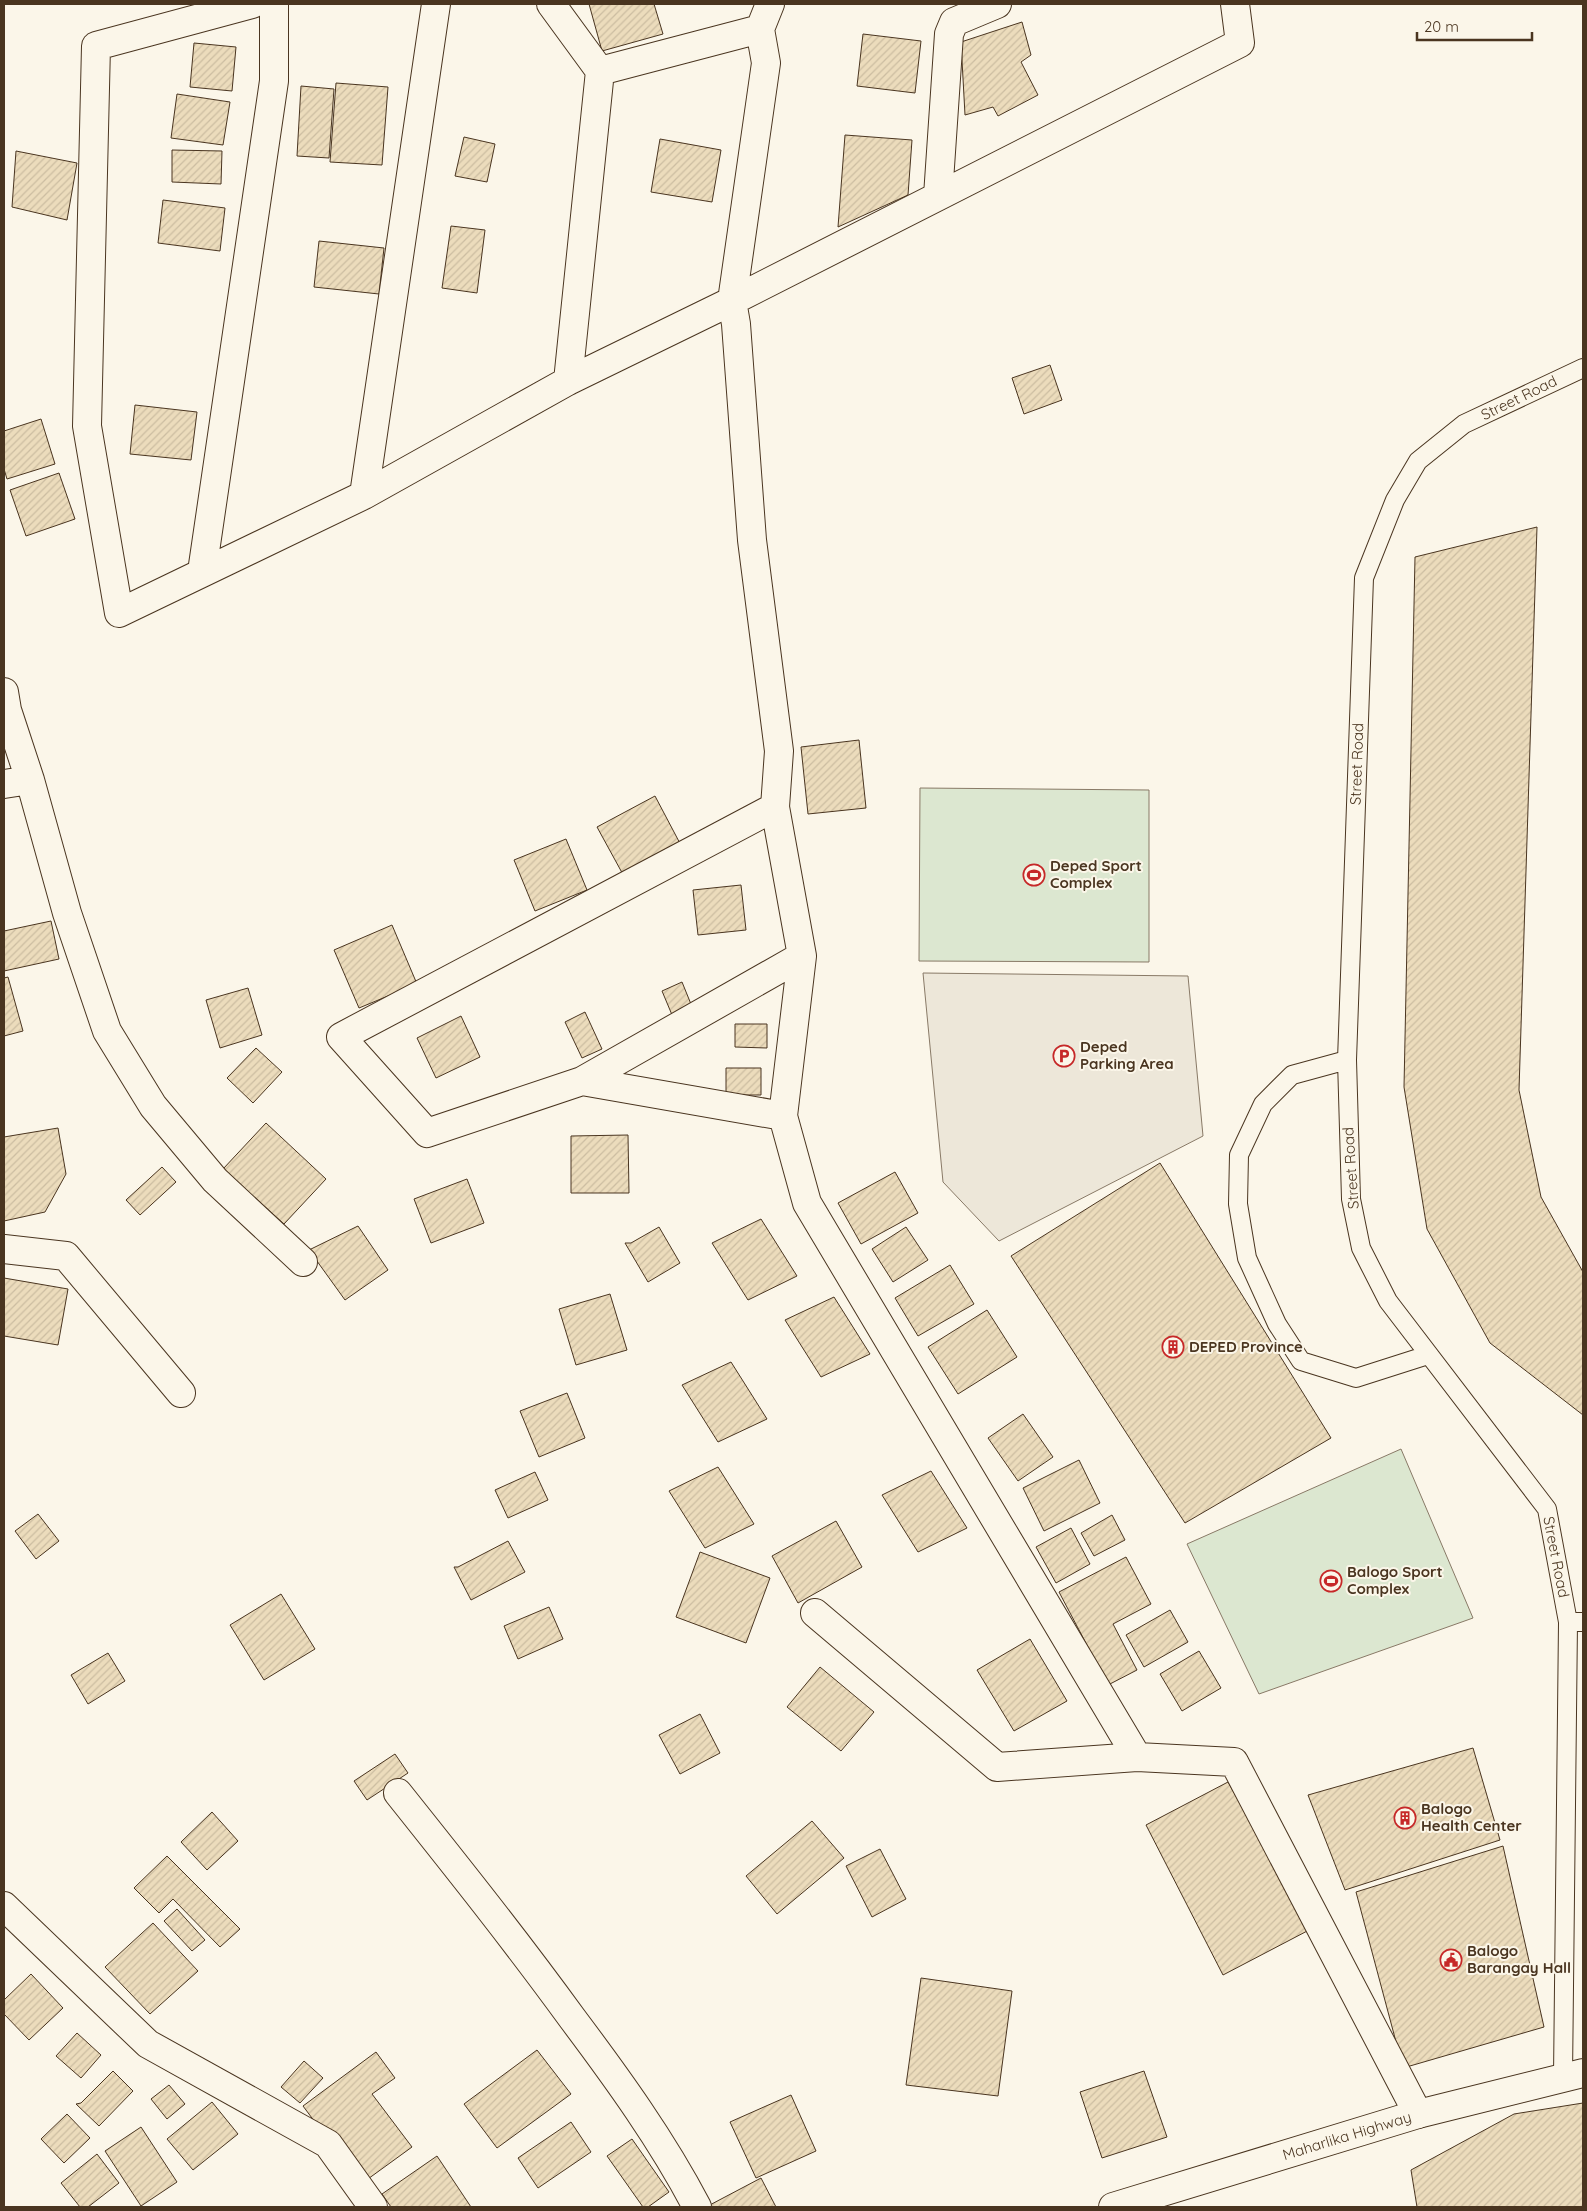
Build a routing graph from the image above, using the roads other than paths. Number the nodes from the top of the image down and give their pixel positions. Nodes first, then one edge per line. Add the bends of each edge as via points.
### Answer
1 (252, 4) edge
2 (274, 4) edge
3 (436, 4) edge
4 (551, 4) edge
5 (770, 4) edge
6 (997, 4) edge
7 (1235, 4) edge
8 (760, 29) junction
9 (600, 71) junction
10 (938, 196) junction
11 (732, 301) junction
12 (1583, 368) edge
13 (568, 381) junction
14 (364, 495) junction
15 (202, 572) junction
16 (4, 692) edge
17 (17, 782) edge
18 (775, 807) junction
19 (802, 956) junction
20 (1347, 1060) junction
21 (582, 1081) junction
22 (783, 1116) junction
23 (4, 1249) edge
24 (303, 1262) dead end
25 (1428, 1355) junction
26 (181, 1393) dead end
27 (815, 1613) dead end
28 (1576, 1622) edge
29 (1137, 1757) junction
30 (398, 1793) dead end
31 (4, 1906) edge
32 (1573, 2075) edge
33 (1418, 2114) junction
34 (373, 2207) edge
35 (697, 2207) edge
36 (1113, 2207) edge

1 - 15 street via 96,46 87,426 119,613
2 - 15 street via 274,80
3 - 14 street
4 - 9 street
5 - 8 street
6 - 10 street via 954,22 949,34
7 - 10 street via 1240,43
8 - 9 street
8 - 11 street via 766,63
9 - 13 street
10 - 11 street
11 - 13 street
11 - 18 street via 752,540 778,750
12 - 20 lane, Street Road via 1464,424 1418,461 1395,500 1364,578
13 - 14 street
14 - 15 street
16 - 17 street
17 - 24 street via 107,1031 153,1106 215,1180
18 - 19 street
18 - 21 street via 341,1037 427,1133
19 - 21 street
19 - 22 street
20 - 25 lane, Street Road via 1350,1199 1361,1248 1388,1302
20 - 25 lane via 1292,1075 1263,1104 1239,1154 1238,1204 1247,1258 1277,1324 1302,1361 1356,1378
21 - 22 street
22 - 29 street via 806,1203
23 - 26 street via 66,1256
25 - 28 lane, Street Road via 1547,1509
27 - 29 street via 996,1767
28 - 32 lane, Street Road
29 - 33 street via 1234,1762
30 - 35 street via 499,1919 598,2053 677,2170
31 - 34 street via 148,2044 328,2144
32 - 33 street, Maharlika Highway
33 - 36 street, Maharlika Highway

